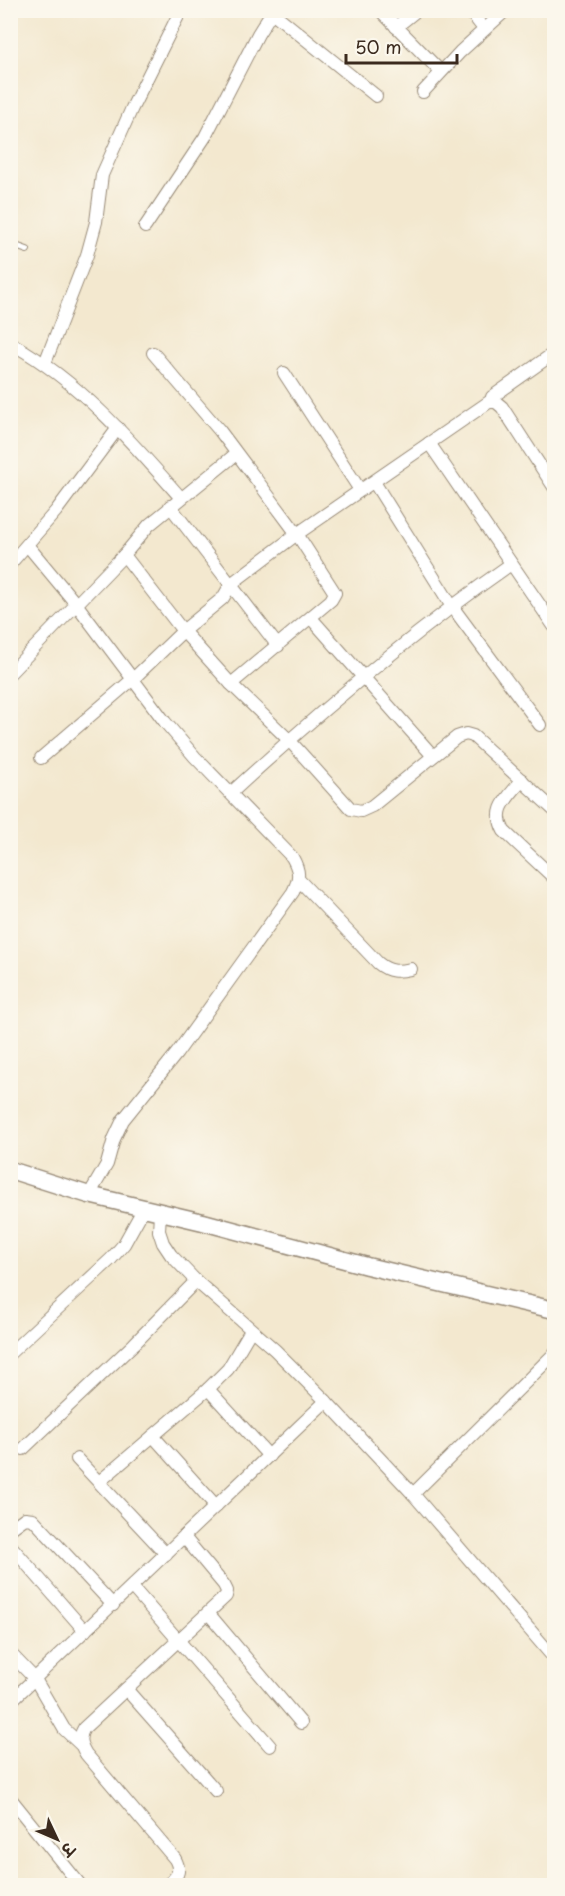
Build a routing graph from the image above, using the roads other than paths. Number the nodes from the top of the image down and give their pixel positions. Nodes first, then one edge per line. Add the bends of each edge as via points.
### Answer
1 (181, 10) edge
2 (380, 10) edge
3 (417, 10) edge
4 (470, 10) edge
5 (506, 10) edge
6 (272, 11) edge
7 (396, 27) junction
8 (484, 29) junction
9 (441, 72) junction
10 (423, 92) dead end
11 (376, 96) dead end
12 (145, 227) dead end
13 (10, 244) edge
14 (27, 250) dead end
15 (14, 345) dead end
16 (153, 353) dead end
17 (555, 353) edge
18 (45, 363) junction
19 (284, 373) dead end
20 (492, 397) dead end
21 (118, 428) junction
22 (429, 443) junction
23 (236, 454) junction
24 (374, 482) junction
25 (555, 487) edge
26 (360, 490) junction
27 (181, 498) junction
28 (170, 506) junction
29 (297, 534) junction
30 (28, 546) junction
31 (124, 555) junction
32 (10, 564) edge
33 (512, 564) junction
34 (231, 584) junction
35 (77, 605) junction
36 (451, 605) junction
37 (311, 618) junction
38 (555, 626) edge
39 (183, 632) junction
40 (278, 646) junction
41 (10, 673) edge
42 (362, 678) junction
43 (133, 679) junction
44 (231, 684) junction
45 (540, 724) dead end
46 (289, 740) junction
47 (433, 756) junction
48 (41, 758) dead end
49 (522, 780) junction
50 (231, 793) junction
51 (555, 810) edge
52 (555, 878) edge
53 (299, 880) junction
54 (411, 969) dead end
55 (10, 1170) edge
56 (89, 1195) junction
57 (152, 1210) junction
58 (196, 1281) junction
59 (555, 1310) edge
60 (251, 1330) junction
61 (10, 1353) edge
62 (555, 1354) edge
63 (208, 1389) junction
64 (326, 1401) junction
65 (153, 1436) junction
66 (23, 1449) dead end
67 (269, 1456) junction
68 (77, 1459) dead end
69 (99, 1482) junction
70 (413, 1494) junction
71 (216, 1506) junction
72 (10, 1529) edge
73 (184, 1537) junction
74 (10, 1545) edge
75 (166, 1554) junction
76 (132, 1587) junction
77 (113, 1605) junction
78 (209, 1614) junction
79 (85, 1631) junction
80 (179, 1641) junction
81 (10, 1653) edge
82 (555, 1658) edge
83 (34, 1679) junction
84 (126, 1689) junction
85 (10, 1702) edge
86 (302, 1723) dead end
87 (80, 1744) junction
88 (270, 1746) dead end
89 (216, 1791) dead end
90 (10, 1798) edge
91 (81, 1886) edge
92 (166, 1886) edge

1 - 18 street via 102,175 87,255
2 - 7 street
3 - 7 street
4 - 8 street
5 - 8 street
6 - 11 street
6 - 12 street via 205,138
7 - 9 street
8 - 9 street
9 - 10 street
13 - 14 lane
15 - 18 street
16 - 23 street
17 - 20 street
18 - 21 street
19 - 26 street
21 - 27 street
21 - 30 street
22 - 24 street
22 - 25 street via 482,406 496,402
22 - 33 street
23 - 27 street
23 - 29 street
24 - 26 street
24 - 36 street
26 - 29 street
27 - 28 street
28 - 31 street
28 - 34 street
29 - 34 street
29 - 37 street via 335,593
30 - 32 street
30 - 35 street
31 - 35 street
31 - 39 street
33 - 36 street
33 - 38 street
34 - 39 street via 223,598
34 - 40 street
35 - 41 street
35 - 43 street
36 - 42 street
36 - 45 street
37 - 40 street
37 - 42 street
39 - 43 street
39 - 44 street
40 - 44 street
42 - 46 street
42 - 47 street
43 - 48 street
43 - 50 street via 195,758
44 - 46 street
46 - 47 street via 342,800 361,811
46 - 50 street
47 - 49 street via 466,734
49 - 51 street
49 - 52 street via 500,809 499,823
50 - 53 street via 292,857 299,868
53 - 54 street via 378,963 397,972
53 - 56 street via 177,1053 123,1120
55 - 56 street
56 - 57 street
57 - 58 street via 163,1243
57 - 59 street
57 - 61 street via 111,1259
58 - 60 street
58 - 66 street
60 - 63 street via 228,1368
60 - 64 street
62 - 70 street
63 - 65 street
63 - 67 street
64 - 67 street
64 - 70 street
65 - 69 street
65 - 71 street
67 - 71 street
68 - 69 street
69 - 75 street
70 - 82 street
71 - 73 street
72 - 77 street via 25,1518 33,1519
73 - 75 street
73 - 78 street via 227,1591
74 - 79 street
75 - 76 street
76 - 77 street
76 - 80 street
77 - 79 street
78 - 80 street
78 - 86 street
79 - 83 street
80 - 84 street
80 - 88 street
81 - 83 street
83 - 85 street
83 - 87 street via 64,1729
84 - 87 street via 84,1728
84 - 89 street
87 - 92 street via 175,1859 179,1872
90 - 91 street

